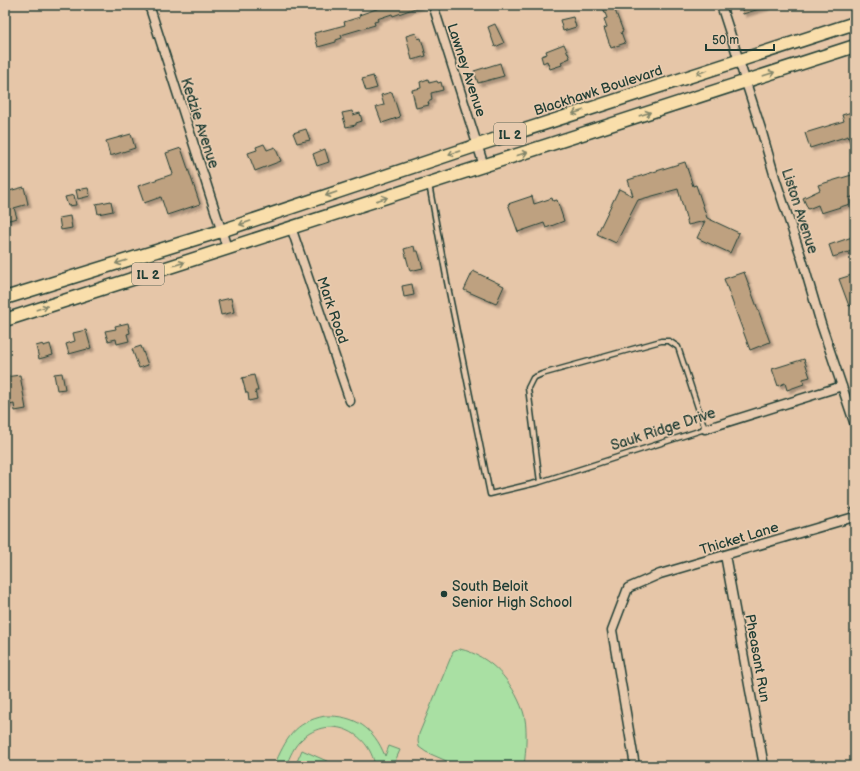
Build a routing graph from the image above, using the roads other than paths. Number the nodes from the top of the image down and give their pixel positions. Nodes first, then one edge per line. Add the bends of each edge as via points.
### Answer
1 (150, 5) edge
2 (433, 5) edge
3 (721, 5) edge
4 (855, 23) edge
5 (855, 46) edge
6 (739, 60) junction
7 (745, 82) junction
8 (478, 145) junction
9 (484, 166) junction
10 (429, 184) junction
11 (291, 227) junction
12 (221, 231) junction
13 (227, 248) junction
14 (5, 298) edge
15 (5, 320) edge
16 (842, 386) junction
17 (350, 401) dead end
18 (855, 426) edge
19 (705, 429) junction
20 (540, 482) junction
21 (855, 518) edge
22 (725, 555) junction
23 (635, 766) edge
24 (764, 766) edge

1 - 12 street, Kedzie Avenue
2 - 8 street, Lawney Avenue
3 - 6 street, Liston Avenue
4 - 6 main road, Blackhawk Boulevard / IL 2
7 -> 5 main road, IL 2
6 - 7 street, Liston Avenue
6 -> 8 main road, Blackhawk Boulevard / IL 2
9 -> 7 main road, IL 2
7 - 16 street, Liston Avenue
8 - 9 street, Lawney Avenue
8 -> 12 main road, Blackhawk Boulevard / IL 2
9 - 10 main road, IL 2
11 -> 10 main road, IL 2
10 - 20 lane, Sauk Ridge Drive via 490,494
11 - 13 main road, IL 2
11 - 17 street, Mark Road
12 - 13 street, Kedzie Avenue
12 -> 14 main road, IL 2
15 -> 13 main road, IL 2
16 - 18 street, Liston Avenue
16 - 19 street, Sauk Ridge Drive
19 - 20 lane, Sauk Ridge Drive
19 - 20 lane via 678,347 669,341 661,341 542,374 533,378 528,388
21 - 22 street, Thicket Lane
22 - 23 street, Thicket Lane via 660,574 628,588 612,630
22 - 24 street, Pheasant Run

